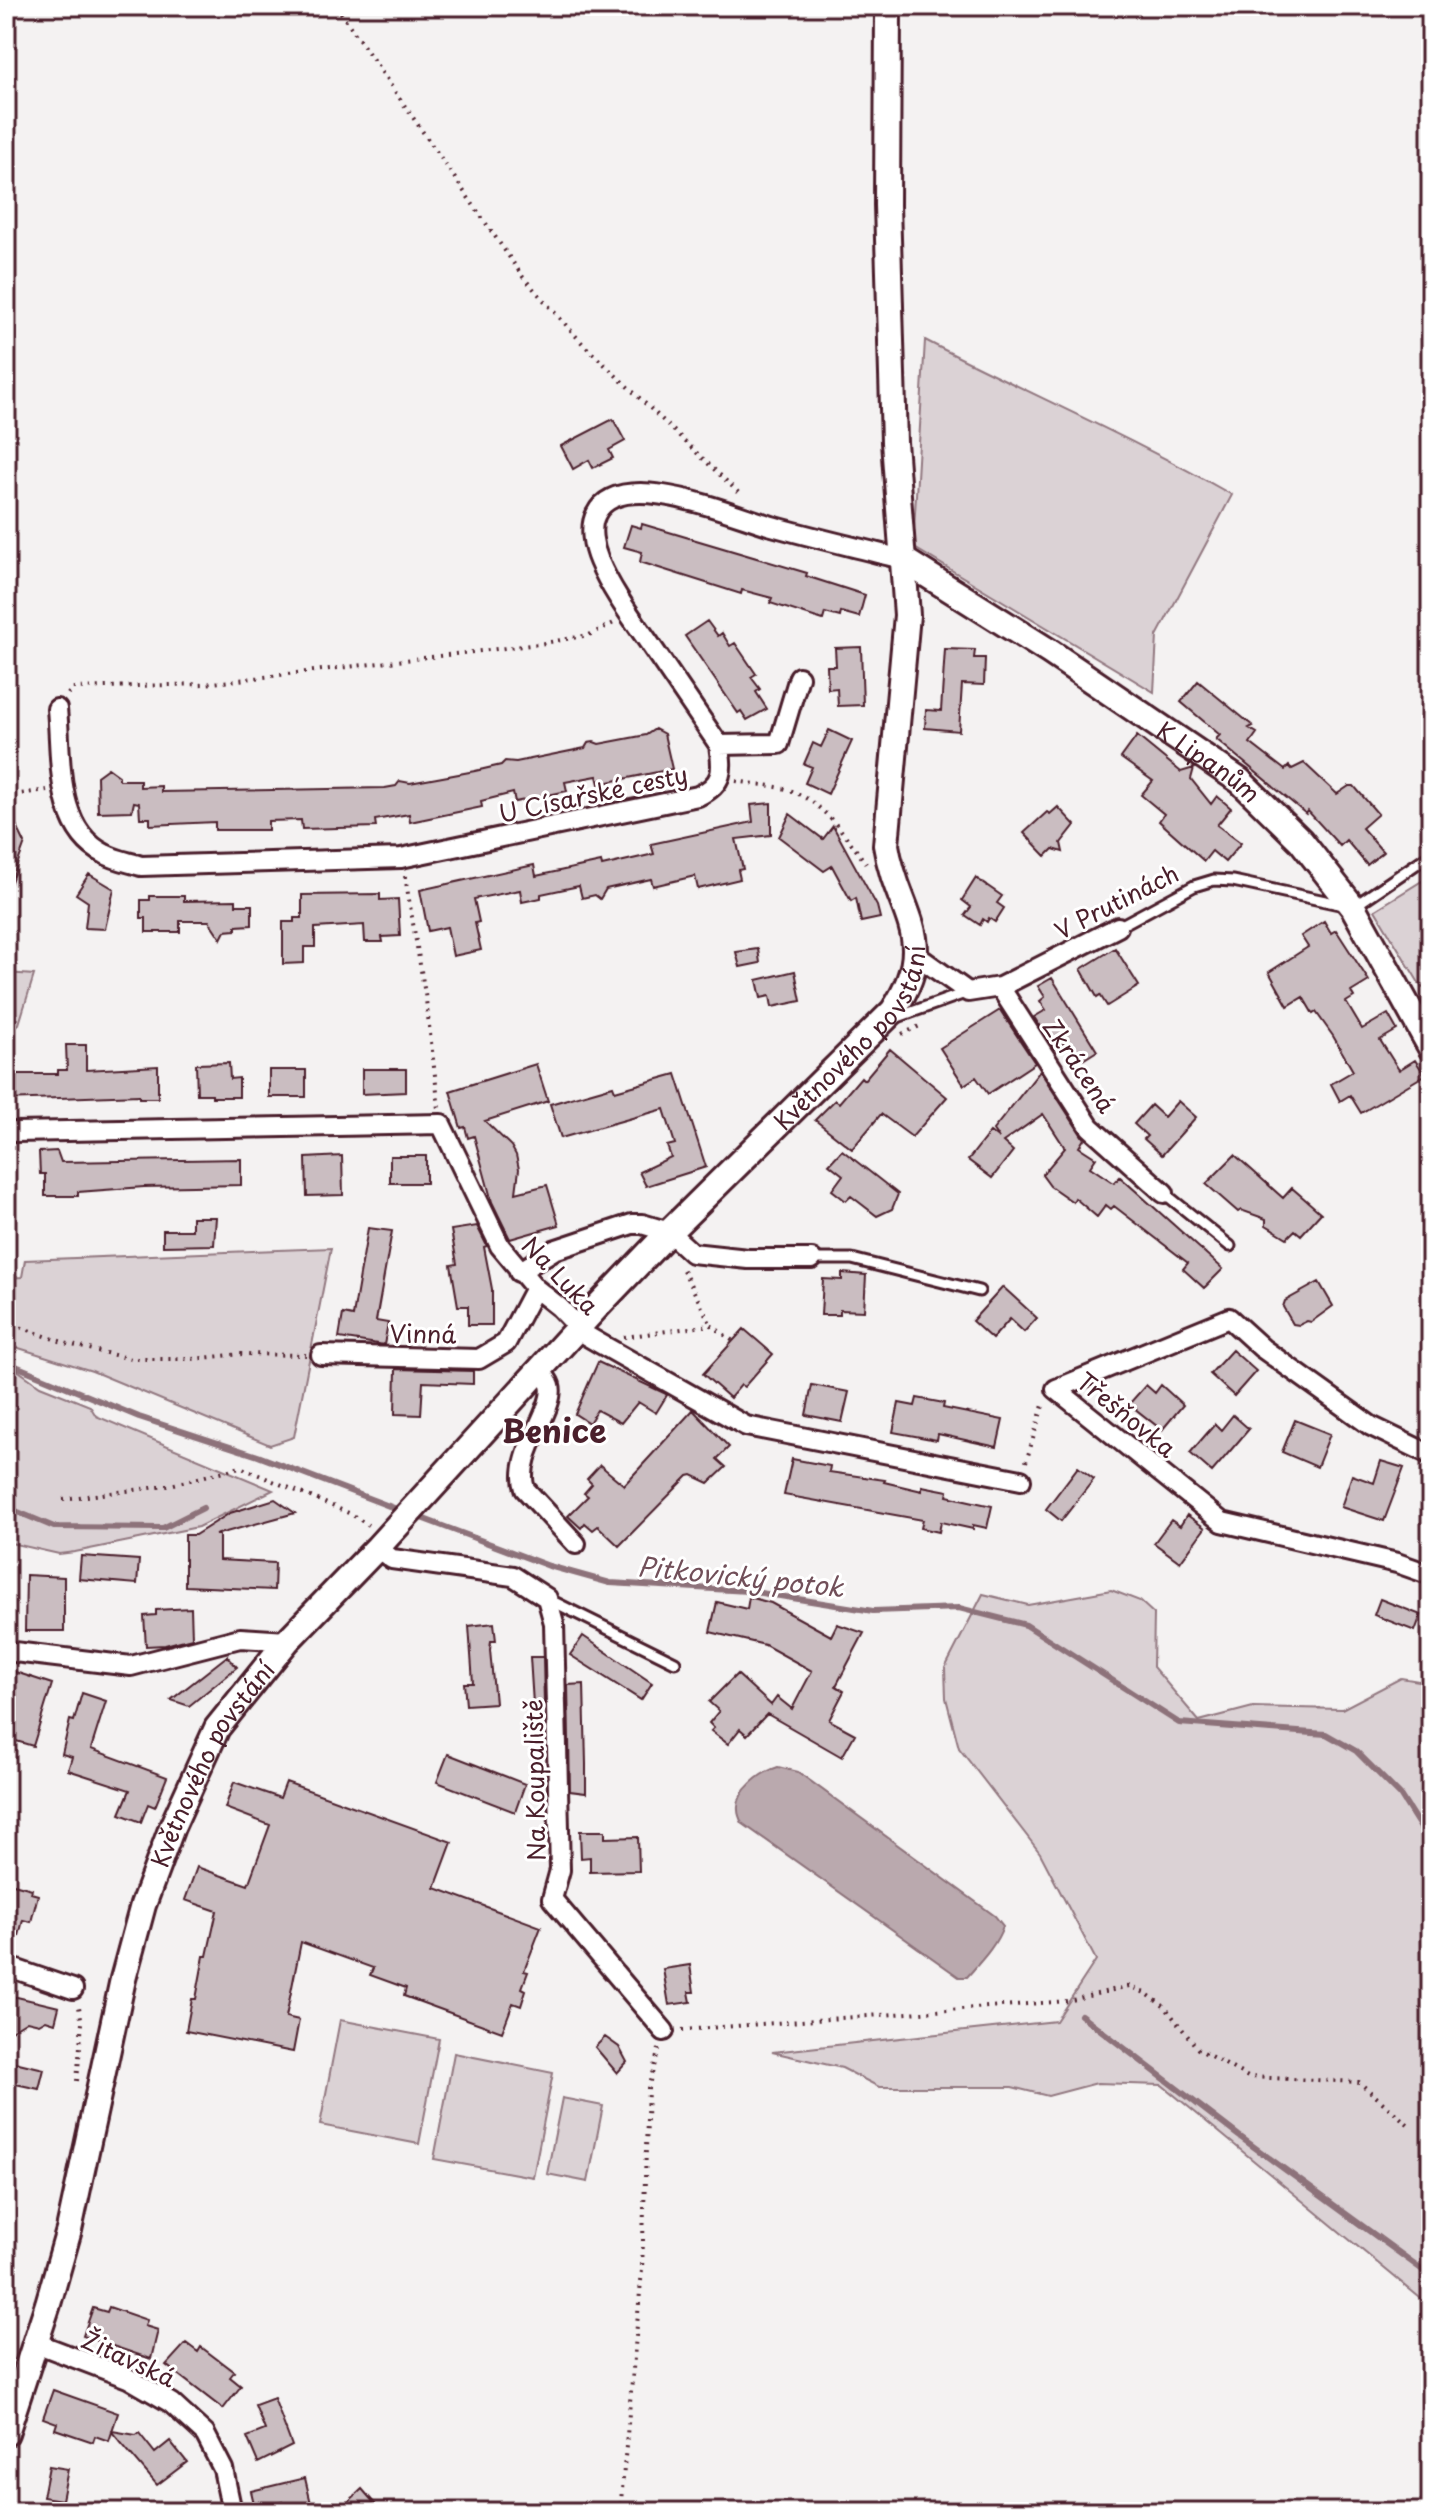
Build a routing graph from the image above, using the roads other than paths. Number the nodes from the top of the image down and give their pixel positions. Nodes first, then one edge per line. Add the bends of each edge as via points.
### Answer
1 (888, 6) edge
2 (902, 559) junction
3 (799, 677) dead end
4 (57, 709) road end
5 (719, 745) junction
6 (1431, 854) edge
7 (1353, 907) junction
8 (1118, 927) joint
9 (916, 955) junction
10 (1000, 987) junction
11 (968, 992) junction
12 (881, 1023) junction
13 (1431, 1048) edge
14 (15, 1132) dead end
15 (1164, 1193) joint
16 (669, 1232) junction
17 (1230, 1246) dead end
18 (812, 1259) joint
19 (519, 1272) junction
20 (535, 1288) junction
21 (979, 1291) dead end
22 (578, 1327) junction
23 (321, 1355) road end
24 (539, 1370) junction
25 (1431, 1455) edge
26 (1021, 1480) road end
27 (382, 1543) junction
28 (576, 1544) dead end
29 (1431, 1575) edge
30 (547, 1598) junction
31 (287, 1641) junction
32 (6, 1651) edge
33 (675, 1662) dead end
34 (6, 1966) edge
35 (68, 1987) road end
36 (664, 2031) road end
37 (36, 2343) junction
38 (6, 2433) edge
39 (232, 2512) edge

1 - 2 street, Květnového povstání via 888,236
2 - 5 street, U Císařské cesty via 645,492 623,494 599,507 593,519 599,560 629,615
2 - 7 street, K Lipanům via 1240,781 1301,841
2 - 9 street, Květnového povstání via 906,628 886,845 895,885 911,919
3 - 5 street via 779,744
4 - 5 street, U Císařské cesty via 66,804 73,822 106,854 141,866 401,858 698,796 719,779
6 - 7 lane
7 - 8 lane, V Prutinách via 1214,880
7 - 13 street, K Lipanům
8 - 10 street, V Prutinách
9 - 11 street
9 - 12 street, Květnového povstání via 903,996
10 - 11 street, V Prutinách
10 - 15 street, Zkrácená via 1090,1127
11 - 12 lane
12 - 16 street, Květnového povstání
14 - 19 street, Na Luka via 441,1124 500,1246
15 - 17 lane
16 - 18 street via 692,1253
16 - 19 street via 632,1224 554,1250
16 - 22 street, Květnového povstání
18 - 21 lane via 852,1259
19 - 20 street, Na Luka
20 - 22 street, Na Luka
20 - 23 street, Vinná via 506,1343 479,1359
22 - 24 street, Květnového povstání
22 - 26 street, Na Luka via 746,1426
24 - 27 street, Květnového povstání
24 - 28 street via 549,1382 550,1394 521,1477 525,1489
25 - 29 street, Třešňovka via 1371,1426 1229,1318 1056,1389 1222,1522
27 - 30 street via 392,1559 513,1576
27 - 31 street, Květnového povstání
30 - 33 lane
30 - 36 street, Na Koupaliště via 554,1623 560,1870 552,1899
31 - 32 street via 240,1638 131,1666
31 - 37 street, Květnového povstání via 217,1728 172,1827 123,1979 69,2230
34 - 35 street
37 - 38 street, Květnového povstání
37 - 39 street, Žitavská via 128,2378 171,2403 205,2434 223,2469

